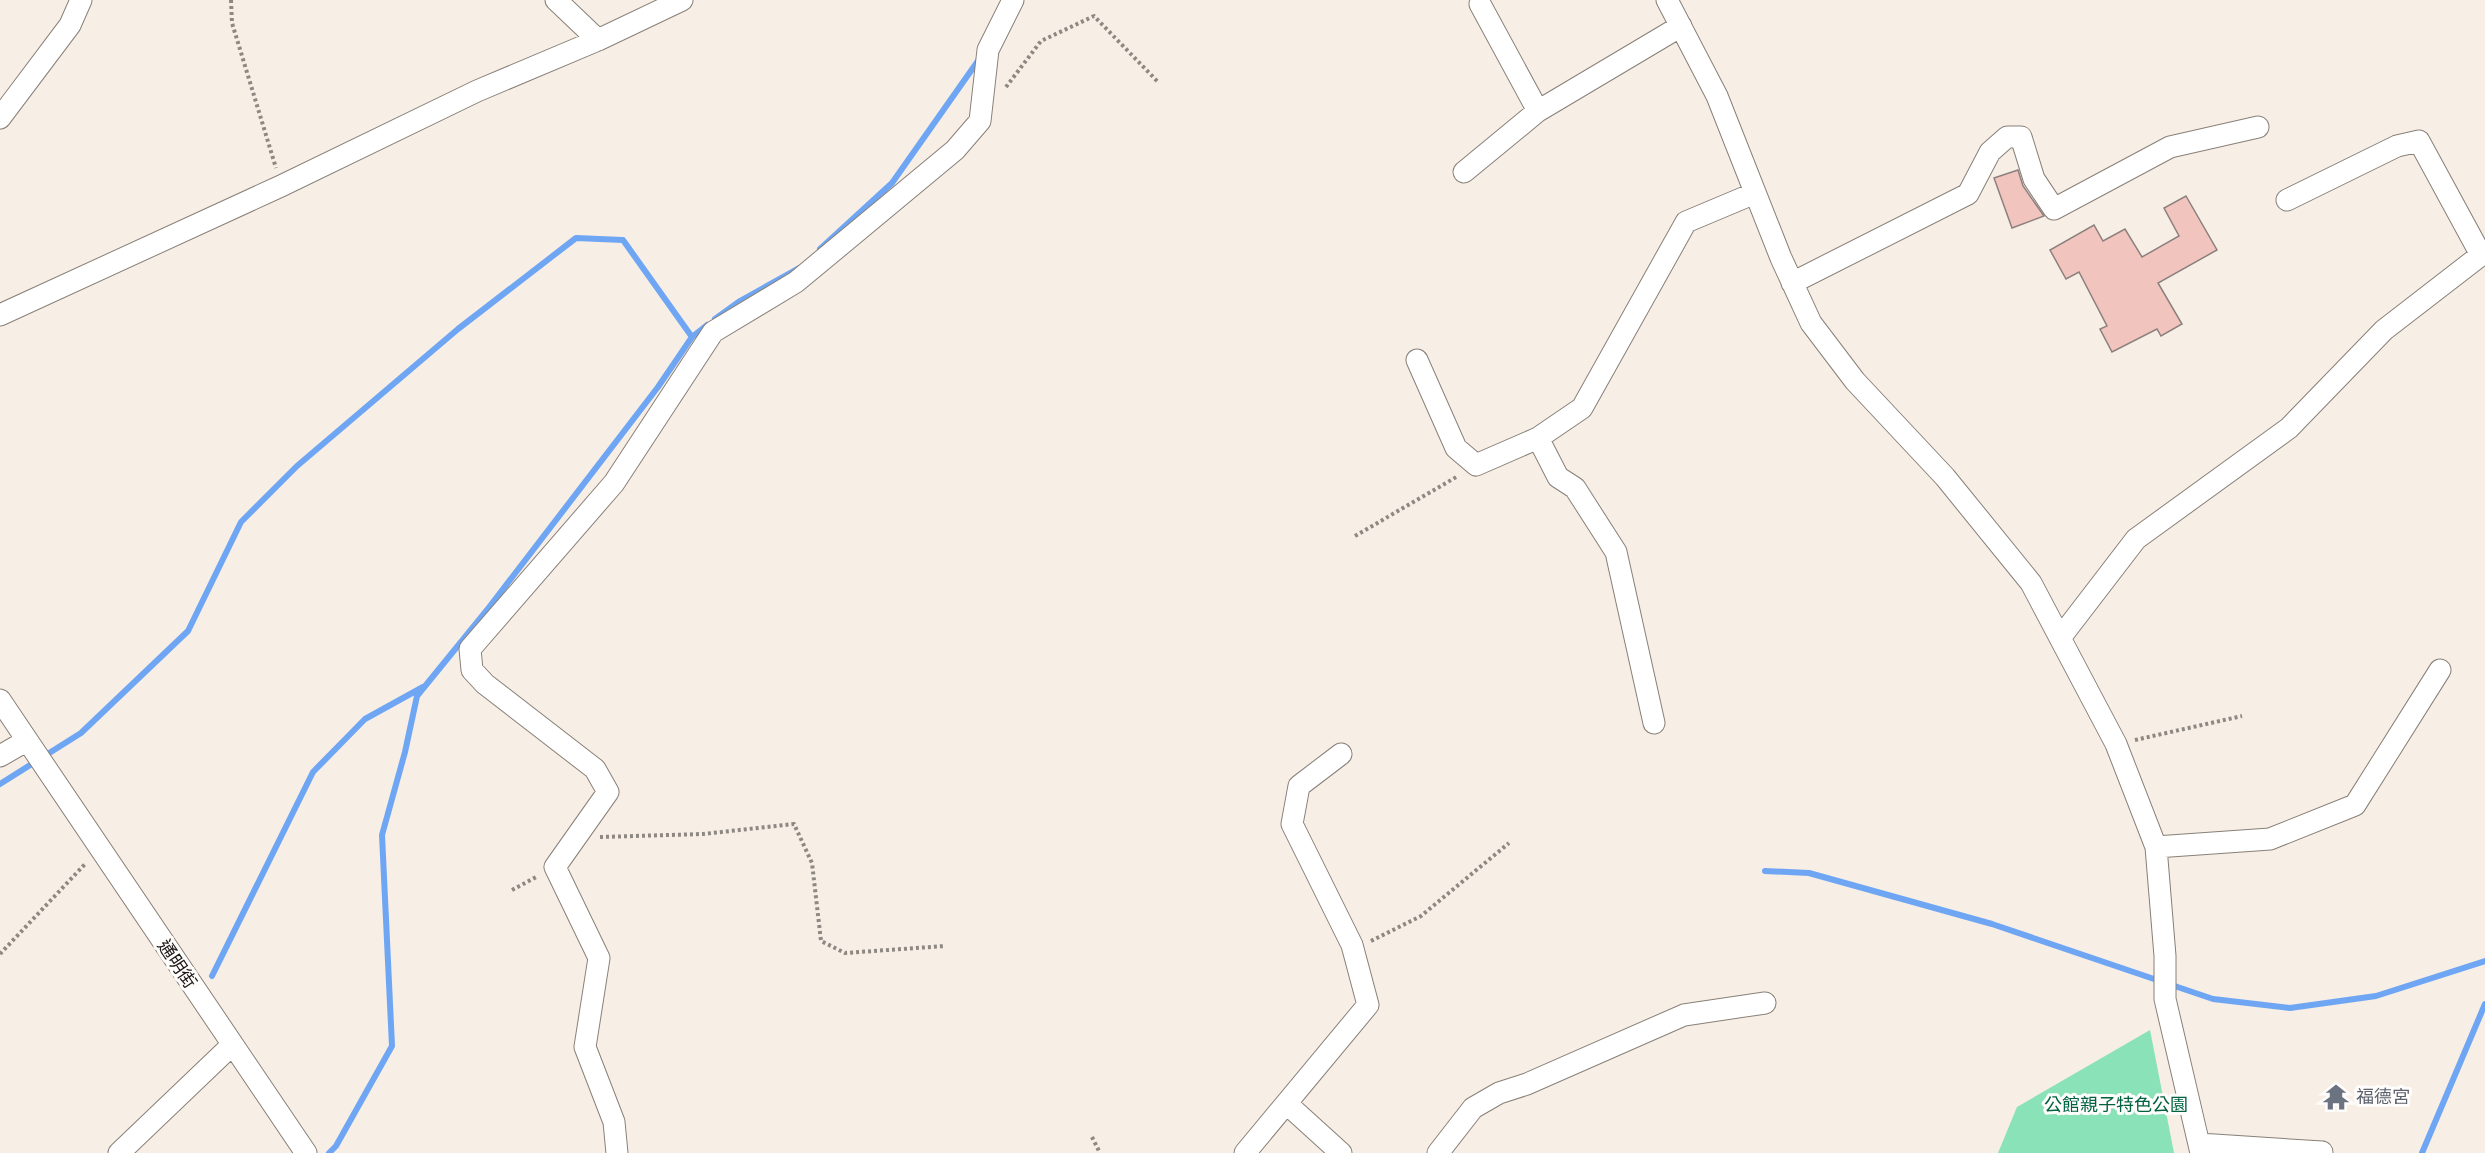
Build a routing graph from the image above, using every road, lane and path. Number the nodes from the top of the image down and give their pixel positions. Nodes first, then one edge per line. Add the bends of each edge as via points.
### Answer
1 (81, 0) edge
2 (231, 0) edge
3 (556, 0) edge
4 (681, 0) edge
5 (1013, 0) edge
6 (1667, 0) edge
7 (1480, 4) dead end
8 (1681, 26) junction
9 (598, 40) junction
10 (1159, 83) dead end
11 (1000, 94) dead end
12 (1538, 111) junction
13 (0, 118) edge
14 (2258, 127) dead end
15 (1464, 172) dead end
16 (281, 186) junction
17 (1755, 193) junction
18 (2287, 200) dead end
19 (1792, 283) junction
20 (0, 315) edge
21 (1418, 360) dead end
22 (1538, 438) junction
23 (1476, 465) junction
24 (1355, 536) dead end
25 (2060, 638) junction
26 (2440, 670) dead end
27 (0, 700) edge
28 (2242, 716) dead end
29 (1654, 723) dead end
30 (28, 744) junction
31 (2116, 744) junction
32 (1341, 754) dead end
33 (0, 756) edge
34 (575, 838) junction
35 (1509, 843) dead end
36 (2156, 847) junction
37 (99, 850) junction
38 (555, 867) junction
39 (512, 890) dead end
40 (945, 946) dead end
41 (1353, 950) junction
42 (0, 954) edge
43 (1765, 1004) dead end
44 (232, 1044) junction
45 (1287, 1104) junction
46 (1092, 1137) dead end
47 (2200, 1149) edge
48 (2322, 1152) edge
49 (119, 1153) edge
50 (306, 1153) edge
51 (617, 1153) edge
52 (1100, 1153) edge
53 (1245, 1153) edge
54 (1341, 1153) edge
55 (1438, 1153) edge

1 - 13 street via 70,25
2 - 16 path via 232,23
3 - 9 street
4 - 9 street
5 - 34 street via 988,50 980,121 955,150 796,282 713,332 614,483 470,649 472,670 485,684 595,770 608,792
6 - 8 street
7 - 12 street
8 - 12 street
8 - 17 street via 1718,96
9 - 16 street via 477,91
10 - 11 path via 1094,16 1041,41
12 - 15 street
14 - 19 street via 2170,147 2054,209 2034,179 2020,137 2007,137 1990,152 1968,194
16 - 20 street
17 - 19 street
17 - 22 street via 1686,222 1582,408
18 - 25 street via 2397,146 2420,141 2481,255 2384,330 2289,428 2136,539
19 - 25 street via 1811,323 1855,381 1946,477 2031,583
21 - 23 street via 1456,448
22 - 23 street
22 - 29 street via 1558,477 1575,488 1616,552
23 - 24 path
25 - 31 street
26 - 36 street via 2355,805 2270,839
27 - 30 street, 通明街
28 - 31 path
30 - 33 street
30 - 37 street, 通明街
31 - 36 street
32 - 41 street via 1299,786 1292,824
34 - 38 street
34 - 40 path via 703,834 794,824 812,863 821,941 845,953
35 - 41 path via 1421,916
36 - 47 street via 2165,999
37 - 42 path
37 - 44 street, 通明街
38 - 39 path
38 - 51 street via 599,958 585,1047 614,1122
41 - 45 street via 1368,1005
43 - 55 street via 1684,1015 1498,1093 1473,1108
44 - 49 street
44 - 50 street, 通明街
45 - 53 street
45 - 54 street
46 - 52 path
47 - 48 street

